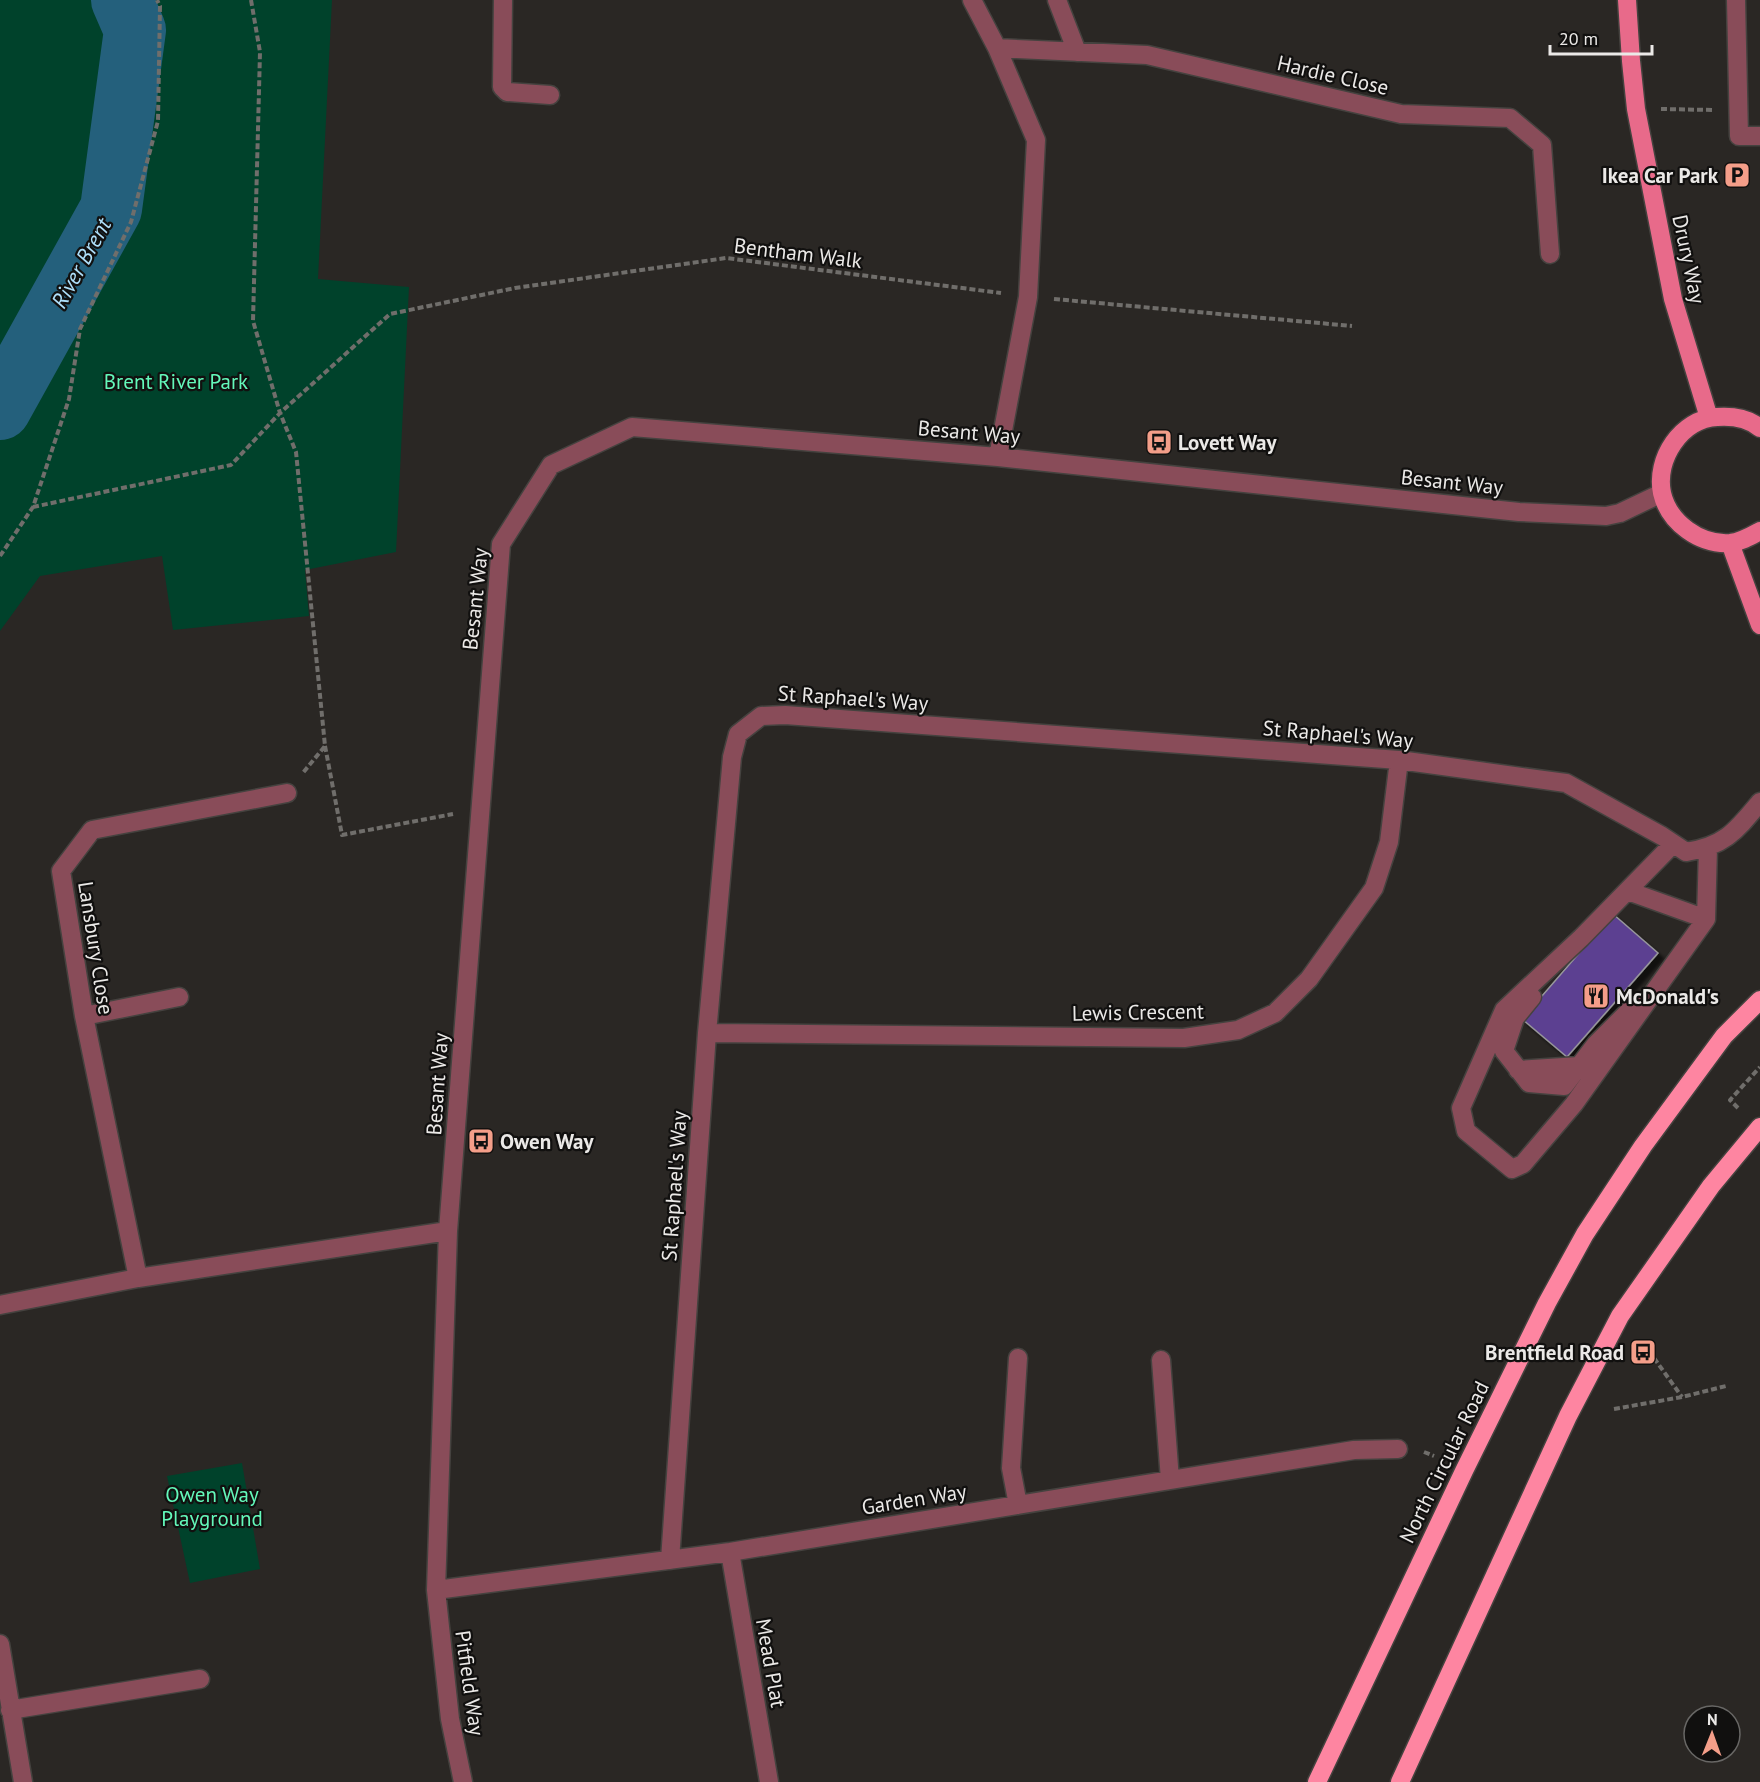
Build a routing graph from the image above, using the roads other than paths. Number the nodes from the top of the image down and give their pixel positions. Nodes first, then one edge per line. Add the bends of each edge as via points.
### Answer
1 (503, 0) edge
2 (972, 0) edge
3 (1058, 0) edge
4 (1627, 0) edge
5 (1736, 0) edge
6 (997, 48) junction
7 (1077, 52) junction
8 (550, 95) dead end
9 (1760, 136) edge
10 (1550, 254) dead end
11 (1709, 418) junction
12 (1760, 428) edge
13 (998, 457) junction
14 (1662, 493) junction
15 (1760, 531) edge
16 (1730, 543) junction
17 (1760, 625) edge
18 (1399, 760) junction
19 (287, 793) road end
20 (1760, 802) edge
21 (1753, 823) edge
22 (1673, 844) junction
23 (1708, 848) junction
24 (1628, 891) junction
25 (1707, 919) junction
26 (1581, 938) junction
27 (1667, 974) junction
28 (179, 997) dead end
29 (1760, 1000) edge
30 (84, 1016) junction
31 (707, 1033) junction
32 (1760, 1127) edge
33 (448, 1231) junction
34 (138, 1278) junction
35 (0, 1305) edge
36 (1018, 1358) dead end
37 (1161, 1360) dead end
38 (1398, 1449) dead end
39 (1170, 1480) junction
40 (1018, 1505) junction
41 (729, 1552) junction
42 (670, 1560) junction
43 (436, 1590) junction
44 (0, 1644) edge
45 (200, 1679) dead end
46 (10, 1710) junction
47 (8, 1746) edge
48 (23, 1782) edge
49 (463, 1782) edge
50 (769, 1782) edge
51 (1317, 1782) edge
52 (1400, 1782) edge

1 - 8 street via 501,84 504,90
2 - 6 street
3 - 7 street
4 - 11 main road, Drury Way via 1636,109 1673,299
5 - 9 street via 1739,136
6 - 7 street, Hardie Close
6 - 13 street via 1036,140 1028,297
7 - 10 street, Hardie Close via 1147,55 1401,114 1510,118 1542,145
11 - 12 main road via 1731,416
11 - 14 main road via 1687,428 1672,443 1661,472
13 - 14 street, Besant Way via 1519,512 1606,516
13 - 33 street, Besant Way via 632,427 551,465 501,544
14 - 16 main road via 1671,513 1685,529 1708,541
15 - 16 main road
16 - 17 main road
18 - 22 street, St Raphael's Way via 1566,783
18 - 31 street, Lewis Crescent via 1389,842 1374,888 1309,979 1275,1013 1238,1030 1184,1038
18 - 31 street, St Raphael's Way via 761,716 738,734 732,757
19 - 30 street, Lansbury Close via 92,830 61,871
20 - 21 street
21 - 23 street
22 - 23 street, St Raphael's Way via 1686,852
22 - 24 street
23 - 25 street
24 - 25 street
24 - 26 street
25 - 27 street
26 - 27 street via 1515,1018 1504,1051 1518,1070 1579,1066
26 - 27 street via 1504,1010 1461,1108 1466,1131 1512,1168 1523,1164 1574,1104
28 - 30 street
29 - 51 highway, North Circular Road via 1724,1036 1643,1146 1585,1234 1464,1471
30 - 34 street, Lansbury Close
31 - 42 street, St Raphael's Way
32 - 52 highway via 1711,1186 1620,1316 1568,1416
33 - 34 street
33 - 43 street, Besant Way
34 - 35 street
36 - 40 street via 1011,1468
37 - 39 street
38 - 39 street, Garden Way via 1354,1450
39 - 40 street, Garden Way
40 - 41 street, Garden Way
41 - 42 street, Garden Way
41 - 50 street, Mead Plat
42 - 43 street, Garden Way
43 - 49 street, Pitfield Way via 450,1719
44 - 46 street
45 - 46 street
46 - 47 street
47 - 48 street

